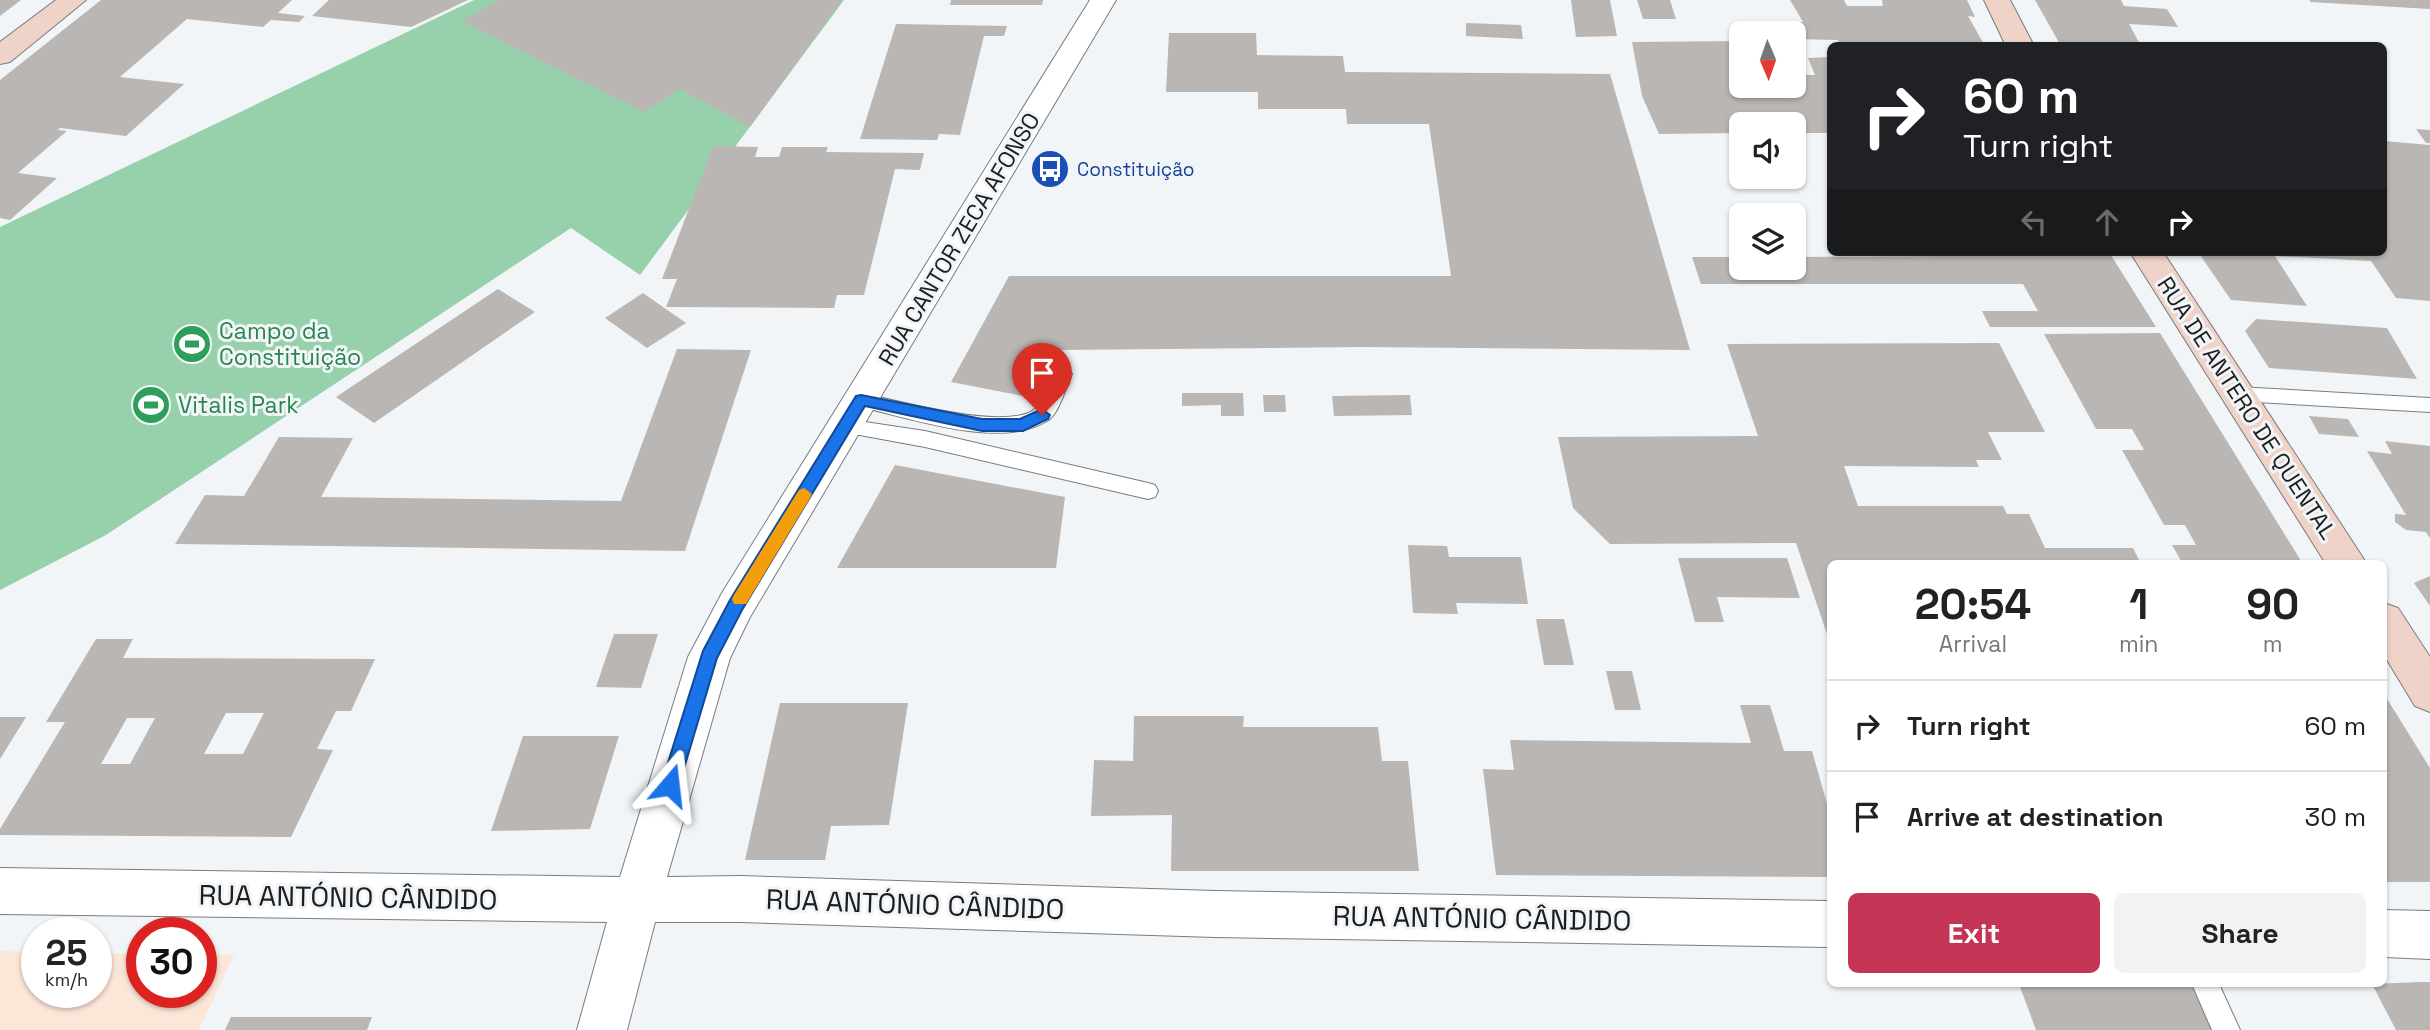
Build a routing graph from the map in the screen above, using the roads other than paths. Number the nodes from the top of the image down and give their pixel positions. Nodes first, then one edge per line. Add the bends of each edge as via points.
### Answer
1 (44, 0) edge
2 (74, 0) edge
3 (1103, 0) edge
4 (1997, 0) edge
5 (0, 33) edge
6 (2018, 42) edge
7 (0, 56) edge
8 (2149, 256) edge
9 (1062, 374) dead end
10 (2238, 394) junction
11 (2430, 405) edge
12 (853, 413) junction
13 (1149, 491) dead end
14 (2344, 560) edge
15 (2387, 625) edge
16 (2430, 693) edge
17 (0, 891) edge
18 (639, 900) junction
19 (1827, 925) edge
20 (2387, 934) edge
21 (2430, 935) edge
22 (2206, 987) edge
23 (602, 1030) edge
24 (2226, 1030) edge

1 - 5 main road
2 - 7 main road
3 - 12 street, RUA CANTOR ZECA AFONSO
4 - 6 main road
8 - 10 main road, RUA DE ANTERO DE QUENTAL
9 - 12 lane via 1042,415 1023,425
10 - 11 lane
10 - 14 main road, RUA DE ANTERO DE QUENTAL
12 - 13 lane via 925,439
12 - 18 street, RUA CANTOR ZECA AFONSO via 709,657
15 - 16 main road
17 - 18 street, RUA ANTÓNIO CÂNDIDO
18 - 19 street, RUA ANTÓNIO CÂNDIDO
18 - 23 street, RUA CANTOR ZECA AFONSO
20 - 21 street
22 - 24 lane

